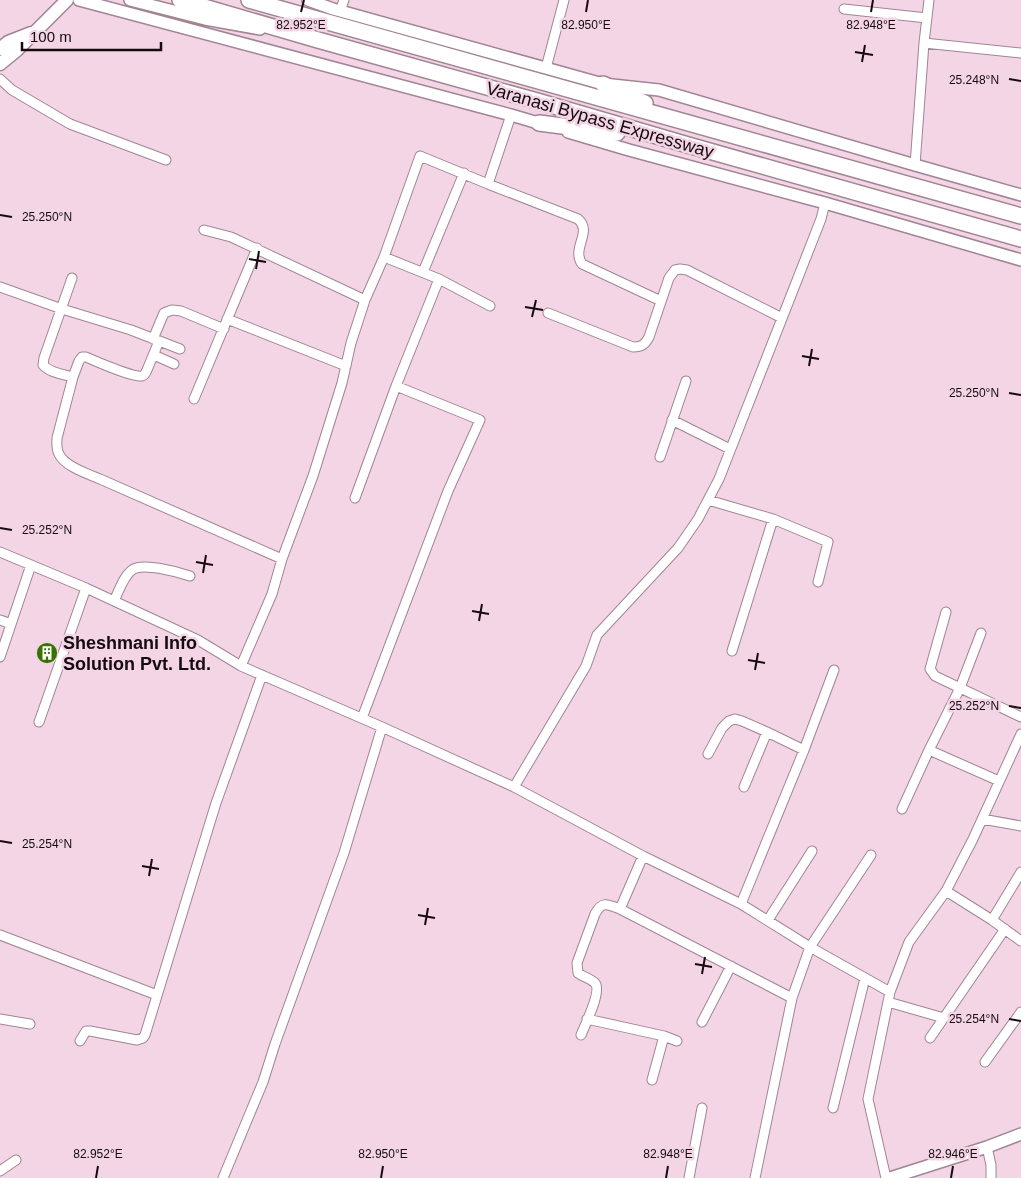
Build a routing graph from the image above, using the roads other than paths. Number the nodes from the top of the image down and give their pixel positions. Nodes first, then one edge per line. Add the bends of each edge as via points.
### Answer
1 (67, 0) edge
2 (79, 0) edge
3 (130, 0) edge
4 (180, 0) edge
5 (249, 0) edge
6 (308, 0) edge
7 (564, 0) edge
8 (929, 0) edge
9 (342, 5) edge
10 (844, 9) dead end
11 (927, 18) junction
12 (35, 31) junction
13 (318, 40) junction
14 (924, 43) junction
15 (0, 49) edge
16 (1021, 54) edge
17 (0, 64) edge
18 (545, 76) junction
19 (0, 80) edge
20 (603, 84) junction
21 (511, 114) junction
22 (683, 121) junction
23 (539, 123) junction
24 (688, 145) junction
25 (166, 160) dead end
26 (915, 165) junction
27 (464, 173) junction
28 (488, 184) junction
29 (1021, 195) edge
30 (825, 204) junction
31 (1021, 216) edge
32 (204, 230) dead end
33 (1021, 239) edge
34 (257, 248) junction
35 (384, 257) junction
36 (1021, 260) edge
37 (423, 272) junction
38 (72, 278) dead end
39 (439, 279) junction
40 (0, 287) edge
41 (365, 300) junction
42 (661, 301) junction
43 (490, 306) dead end
44 (62, 309) junction
45 (548, 313) dead end
46 (782, 318) junction
47 (226, 324) junction
48 (156, 340) junction
49 (180, 349) dead end
50 (154, 354) junction
51 (174, 364) dead end
52 (346, 366) junction
53 (73, 377) junction
54 (686, 381) dead end
55 (396, 386) junction
56 (194, 399) dead end
57 (672, 420) junction
58 (730, 448) junction
59 (660, 457) dead end
60 (355, 498) dead end
61 (708, 500) junction
62 (773, 518) junction
63 (0, 552) edge
64 (282, 559) junction
65 (31, 564) junction
66 (190, 576) dead end
67 (818, 582) dead end
68 (86, 588) junction
69 (114, 601) junction
70 (946, 612) dead end
71 (0, 620) edge
72 (11, 624) junction
73 (981, 633) dead end
74 (732, 651) dead end
75 (0, 658) edge
76 (241, 666) junction
77 (834, 670) dead end
78 (262, 676) junction
79 (960, 688) junction
80 (1021, 717) edge
81 (362, 718) junction
82 (39, 722) dead end
83 (382, 727) junction
84 (767, 732) junction
85 (1021, 734) edge
86 (804, 750) junction
87 (929, 750) junction
88 (708, 754) dead end
89 (999, 781) junction
90 (514, 787) junction
91 (744, 787) dead end
92 (902, 809) dead end
93 (982, 820) junction
94 (1021, 826) edge
95 (812, 851) dead end
96 (871, 855) dead end
97 (642, 856) junction
98 (1021, 872) edge
99 (946, 891) junction
100 (741, 904) junction
101 (620, 908) junction
102 (768, 920) junction
103 (992, 920) junction
104 (1005, 929) junction
105 (0, 934) edge
106 (1021, 941) edge
107 (810, 947) junction
108 (731, 966) junction
109 (865, 978) junction
110 (890, 992) junction
111 (157, 994) junction
112 (792, 998) junction
113 (888, 1002) junction
114 (1021, 1012) edge
115 (944, 1018) junction
116 (0, 1019) edge
117 (587, 1019) junction
118 (702, 1022) dead end
119 (30, 1024) dead end
120 (581, 1035) dead end
121 (664, 1036) junction
122 (930, 1038) dead end
123 (677, 1040) dead end
124 (80, 1041) dead end
125 (985, 1062) dead end
126 (652, 1080) dead end
127 (702, 1108) dead end
128 (832, 1108) dead end
129 (1021, 1134) edge
130 (987, 1147) junction
131 (16, 1160) dead end
132 (0, 1171) edge
133 (224, 1178) edge
134 (689, 1178) edge
135 (755, 1178) edge
136 (886, 1178) edge
137 (890, 1178) edge
138 (991, 1178) edge

1 - 12 main road
2 - 21 street
3 - 13 street via 205,19
4 - 13 highway, Varanasi Bypass Expressway
5 - 18 highway, Varanasi Bypass Expressway
6 - 9 street
7 - 18 street
8 - 11 street
9 - 18 street
10 - 11 street
11 - 14 street
12 - 15 main road via 8,42
12 - 17 main road
13 - 24 highway, Varanasi Bypass Expressway
14 - 16 street
14 - 26 street
18 - 20 street
18 - 22 highway, Varanasi Bypass Expressway
19 - 25 street via 70,124
20 - 22 highway
20 - 26 street via 659,90
21 - 23 street
21 - 28 street
22 - 31 highway, Varanasi Bypass Expressway
23 - 24 highway
23 - 30 street
24 - 33 highway, Varanasi Bypass Expressway
26 - 29 street
27 - 28 street
27 - 35 street via 420,156
27 - 37 street
28 - 42 street via 578,219 584,228 578,255 582,264
30 - 36 street
30 - 46 street
32 - 34 street
34 - 41 street
34 - 47 street
35 - 37 street
35 - 41 street
37 - 39 street
38 - 44 street
39 - 43 street
39 - 55 street
40 - 44 street
41 - 52 street
42 - 45 street via 649,337 640,347
42 - 46 street via 669,278 680,269
44 - 48 street
44 - 53 street via 43,365
46 - 58 street
47 - 48 street via 172,310 164,312
47 - 52 street
47 - 56 street
48 - 49 street
48 - 50 street
50 - 51 street
50 - 53 street via 142,376 86,357 79,361
52 - 64 street via 313,476
53 - 64 street via 57,438 59,456 100,479
54 - 57 street
55 - 60 street
55 - 81 street via 480,420 448,491
57 - 58 street
57 - 59 street
58 - 61 street
61 - 62 street
61 - 90 street via 678,548 597,635 586,666
62 - 67 street via 828,542
62 - 74 street
63 - 65 street
64 - 76 street via 272,594
65 - 68 street
65 - 72 street
66 - 69 street via 171,570 138,567 126,577
68 - 69 street
68 - 82 street
69 - 76 street via 198,640
70 - 79 street via 930,669 935,676
71 - 72 street
72 - 75 street
73 - 79 street
76 - 78 street
77 - 86 street
78 - 81 street
78 - 111 street via 216,803
79 - 80 street
79 - 87 street
81 - 83 street
83 - 90 street
83 - 133 street via 344,853 263,1082
84 - 86 street
84 - 88 street via 736,719 729,721
84 - 91 street
85 - 89 street
86 - 100 street
87 - 89 street
87 - 92 street
89 - 93 street
90 - 97 street
93 - 94 street
93 - 99 street
95 - 102 street
96 - 107 street
97 - 100 street
97 - 101 street
98 - 103 street
99 - 103 street
99 - 110 street via 909,942
100 - 102 street
101 - 108 street
101 - 117 street via 608,904 598,908 577,964 578,973 597,986
102 - 107 street
103 - 104 street
104 - 106 street
104 - 115 street
105 - 111 street
107 - 109 street
107 - 112 street
108 - 112 street
108 - 118 street
109 - 110 street
109 - 128 street
110 - 113 street
111 - 124 street via 143,1038 138,1040 90,1030
112 - 135 street
113 - 115 street
113 - 136 street via 868,1099
114 - 125 street
115 - 122 street
116 - 119 street
117 - 120 street
117 - 121 street
121 - 123 street
121 - 126 street
127 - 134 street
129 - 130 street
130 - 137 street
130 - 138 street
131 - 132 street

